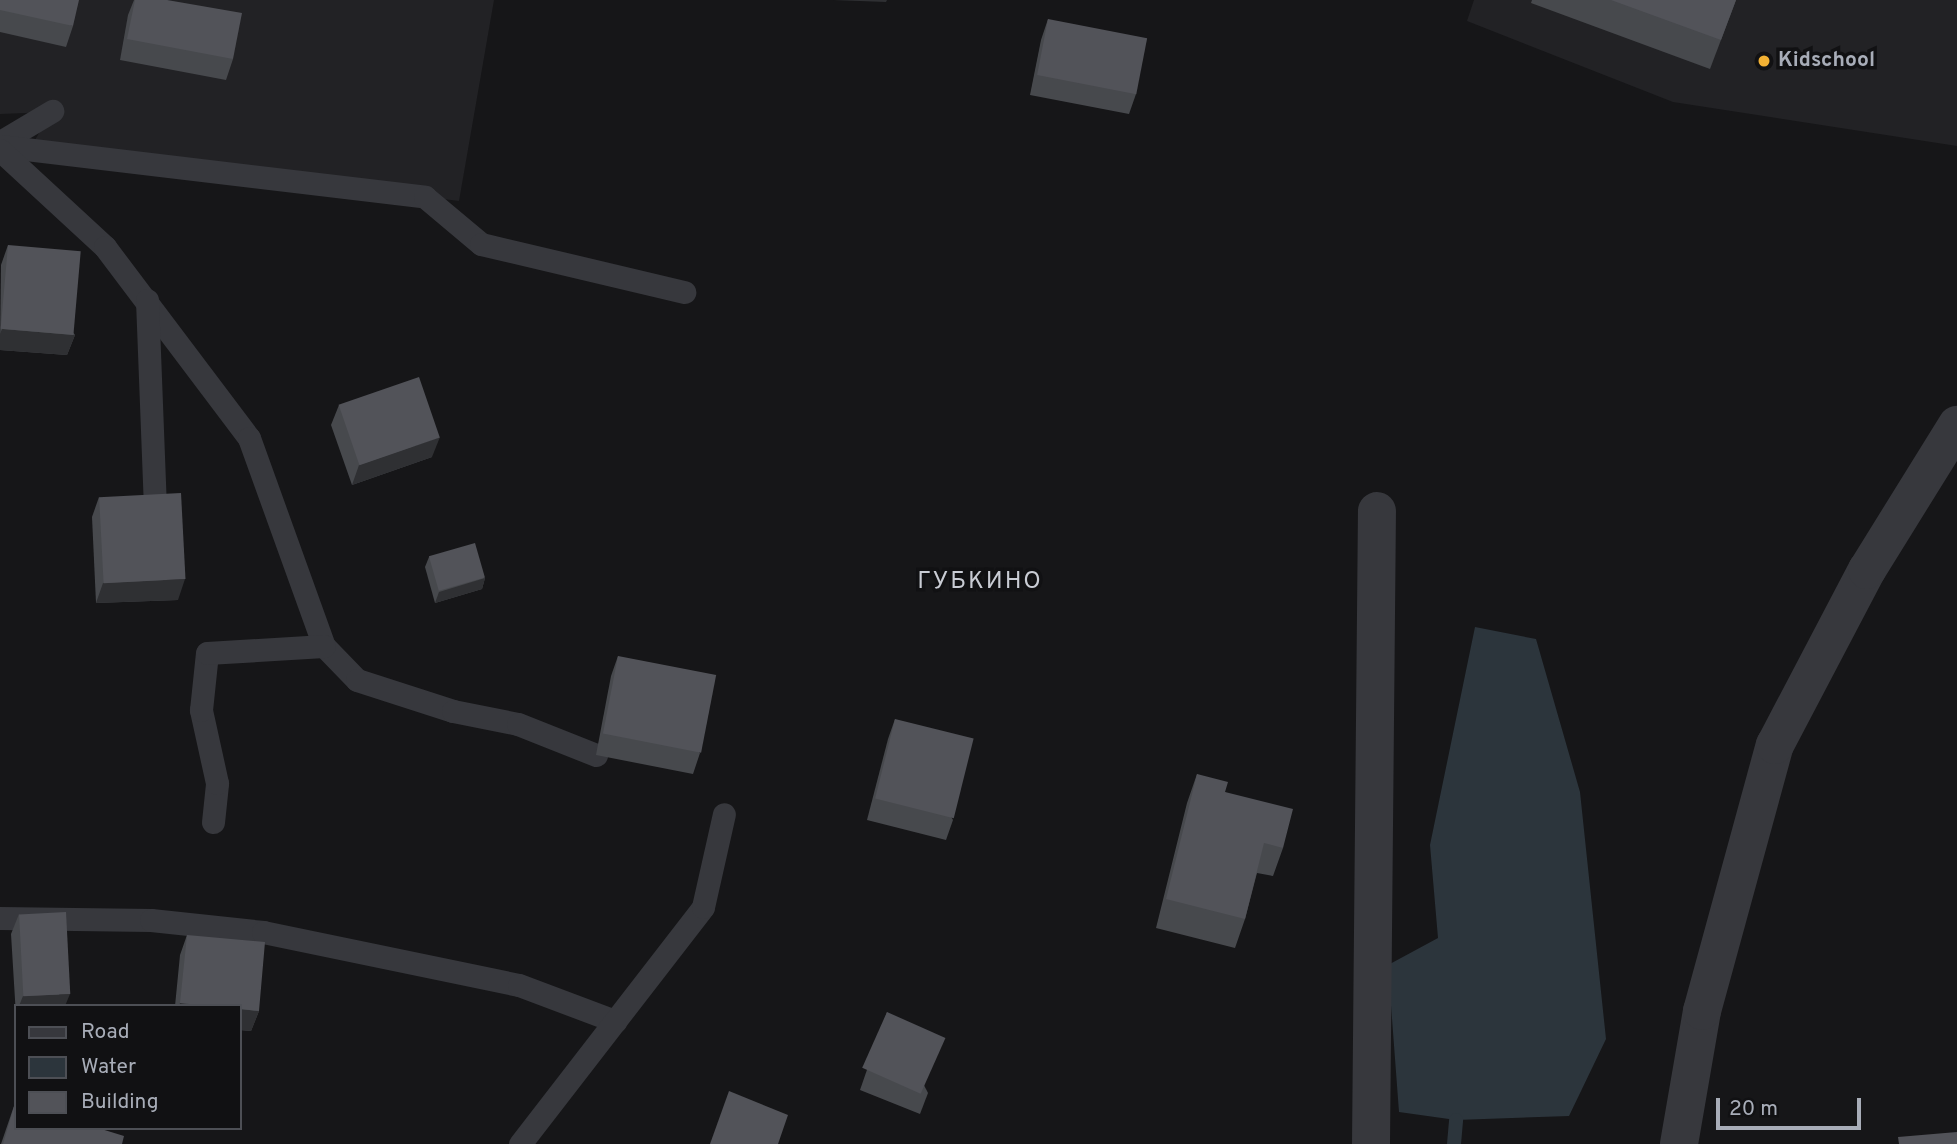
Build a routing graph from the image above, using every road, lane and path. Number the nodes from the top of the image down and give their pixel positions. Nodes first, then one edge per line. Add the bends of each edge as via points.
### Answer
1 (52, 111) dead end
2 (0, 146) edge
3 (684, 292) dead end
4 (147, 300) junction
5 (1957, 425) edge
6 (155, 506) edge
7 (1377, 512) dead end
8 (324, 646) junction
9 (596, 755) dead end
10 (724, 814) dead end
11 (213, 822) dead end
12 (0, 918) edge
13 (615, 1021) junction
14 (520, 1144) edge
15 (1371, 1144) edge
16 (1679, 1144) edge

1 - 2 lane
2 - 3 lane via 425,197 481,244
2 - 4 lane via 106,247
4 - 6 lane
4 - 8 lane via 249,438
5 - 16 street via 1867,570 1775,745 1702,1011
7 - 15 street
8 - 9 lane via 358,680 453,710 518,724
8 - 11 lane via 207,653 201,710 217,783
10 - 13 lane via 703,908
12 - 13 lane via 151,920 263,932 519,985
13 - 14 lane

